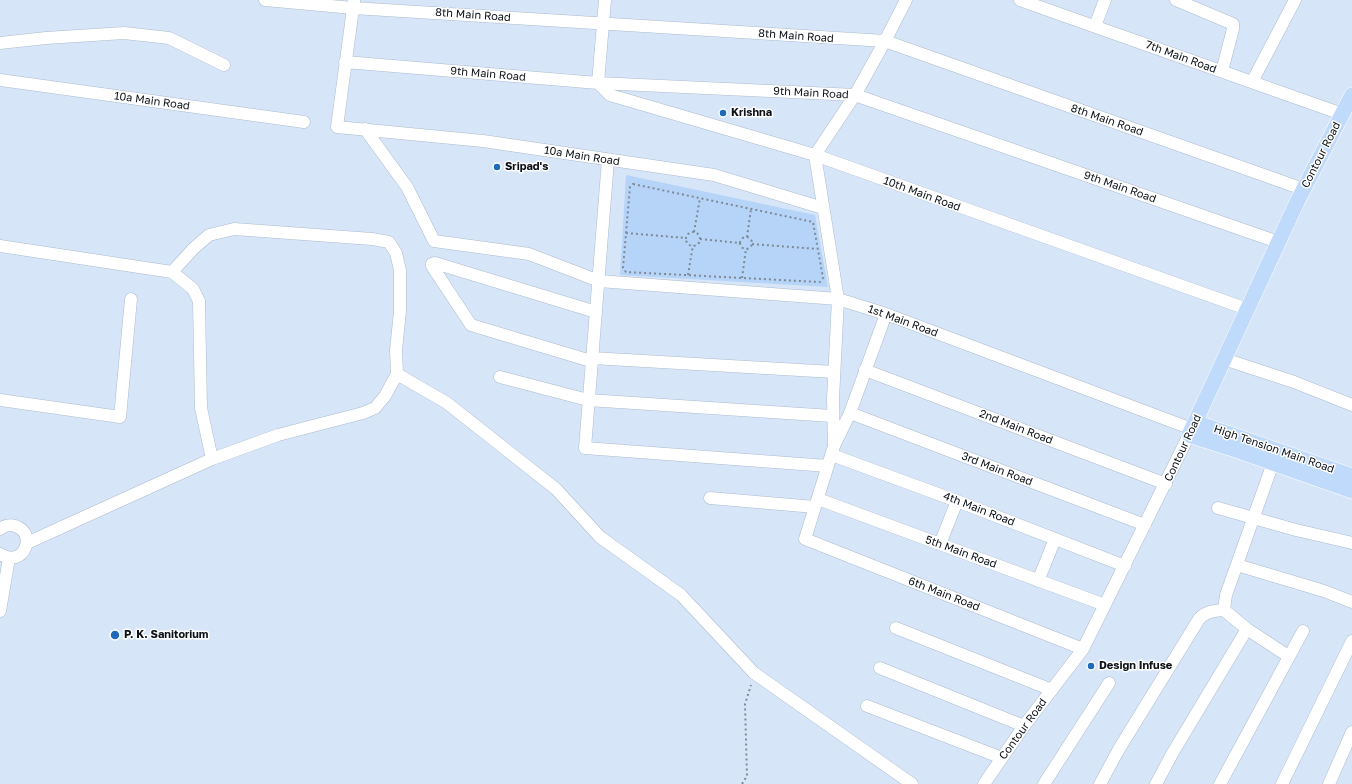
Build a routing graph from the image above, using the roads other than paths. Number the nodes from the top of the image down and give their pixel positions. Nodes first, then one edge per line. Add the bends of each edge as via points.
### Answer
1 (265, 0) edge
2 (605, 0) edge
3 (906, 0) edge
4 (1020, 0) edge
5 (1105, 0) edge
6 (1176, 0) edge
7 (1295, 0) edge
8 (354, 4) edge
9 (603, 23) junction
10 (1096, 26) junction
11 (885, 41) junction
12 (0, 43) edge
13 (345, 62) junction
14 (224, 65) dead end
15 (1222, 71) junction
16 (0, 80) edge
17 (1252, 82) junction
18 (598, 83) junction
19 (855, 95) junction
20 (1352, 95) edge
21 (1342, 114) junction
22 (304, 122) dead end
23 (365, 129) junction
24 (815, 155) junction
25 (608, 160) junction
26 (1303, 189) junction
27 (823, 208) junction
28 (1278, 242) junction
29 (0, 246) edge
30 (172, 272) junction
31 (599, 281) junction
32 (131, 299) dead end
33 (838, 300) junction
34 (1247, 309) junction
35 (596, 312) junction
36 (886, 314) junction
37 (1224, 359) junction
38 (592, 360) junction
39 (865, 370) junction
40 (834, 372) junction
41 (397, 374) junction
42 (500, 376) dead end
43 (833, 399) junction
44 (0, 400) edge
45 (588, 400) junction
46 (1352, 405) edge
47 (852, 408) junction
48 (832, 416) junction
49 (1192, 429) junction
50 (831, 456) junction
51 (212, 459) junction
52 (1273, 463) junction
53 (1352, 476) edge
54 (1166, 484) junction
55 (1352, 490) edge
56 (710, 498) dead end
57 (957, 501) junction
58 (816, 503) junction
59 (1218, 508) dead end
60 (1253, 518) junction
61 (1145, 526) junction
62 (0, 529) edge
63 (1055, 539) junction
64 (27, 543) junction
65 (1352, 543) edge
66 (940, 544) junction
67 (4, 556) edge
68 (1237, 564) junction
69 (1124, 566) junction
70 (1038, 581) junction
71 (1352, 602) edge
72 (1105, 605) junction
73 (1224, 610) junction
74 (0, 611) edge
75 (896, 628) dead end
76 (1247, 629) junction
77 (1303, 630) dead end
78 (1352, 641) edge
79 (1083, 648) junction
80 (1288, 656) junction
81 (880, 668) dead end
82 (1109, 683) dead end
83 (1052, 690) junction
84 (867, 706) dead end
85 (1024, 726) junction
86 (1352, 732) edge
87 (1002, 758) junction
88 (912, 784) edge
89 (984, 784) edge
90 (1044, 784) edge
91 (1100, 784) edge
92 (1156, 784) edge
93 (1220, 784) edge
94 (1282, 784) edge
95 (1329, 784) edge

1 - 8 street, 8th Main Road
2 - 9 street
3 - 11 street
4 - 10 street, 7th Main Road
5 - 10 street
6 - 15 street via 1233,24
7 - 17 street
8 - 9 street, 8th Main Road
8 - 13 street
9 - 11 street, 8th Main Road
9 - 18 street
10 - 15 street, 7th Main Road
11 - 19 street
11 - 26 street, 8th Main Road
12 - 14 street via 124,33 169,38
13 - 18 street, 9th Main Road
13 - 23 street, 10a Main Road via 337,127
15 - 17 street, 7th Main Road
16 - 22 street, 10a Main Road
17 - 21 street, 7th Main Road
18 - 19 street, 9th Main Road
18 - 24 street, 10th Main Road via 610,95
19 - 24 street
19 - 28 street, 9th Main Road
20 - 21 main road, Contour Road
21 - 26 main road, Contour Road
23 - 25 street, 10a Main Road via 482,141
23 - 31 street, 1st Main Road via 407,187 434,241 529,254
24 - 27 street
24 - 34 street, 10th Main Road
25 - 27 street, 10a Main Road via 714,175
25 - 31 street
26 - 28 main road, Contour Road
27 - 33 street
28 - 34 main road, Contour Road
29 - 30 street
30 - 41 street via 209,235 234,229 389,242 396,253 400,270
30 - 51 street via 193,289 199,301 201,408
31 - 33 street, 1st Main Road
31 - 35 street
32 - 44 street via 120,417
33 - 36 street, 1st Main Road
33 - 40 street
34 - 37 main road, Contour Road
35 - 38 street
35 - 38 street via 432,264 468,323 474,327
36 - 39 street
36 - 49 street, 1st Main Road
37 - 46 street via 1294,382
37 - 49 main road, Contour Road
38 - 40 street
38 - 45 street
39 - 47 street
39 - 54 street, 2nd Main Road
40 - 43 street
41 - 51 street via 375,408 278,434
41 - 88 street via 447,402 556,489 600,537 681,595 754,673
42 - 45 street
43 - 47 street, 3rd Main Road
43 - 48 street
45 - 48 street
45 - 50 street, 4th Main Road via 585,448
47 - 50 street
47 - 61 street, 3rd Main Road
48 - 50 street
49 - 52 main road
49 - 53 main road, High Tension Main Road
49 - 54 street, Contour Road
50 - 57 street, 4th Main Road
50 - 58 street
51 - 64 street
52 - 55 main road
52 - 60 street
54 - 61 street, Contour Road
56 - 58 street, 5th Main Road
57 - 63 street, 4th Main Road
57 - 66 street
58 - 66 street, 5th Main Road
58 - 79 street, 6th Main Road via 805,539
59 - 60 street
60 - 65 street
60 - 68 street
61 - 69 street, Contour Road
62 - 64 street via 17,526 25,533
63 - 69 street, 4th Main Road
63 - 70 street
64 - 67 street via 23,553 14,558
66 - 70 street, 5th Main Road
67 - 74 street
68 - 71 street
68 - 73 street via 1226,595
69 - 72 street, Contour Road
70 - 72 street, 5th Main Road
72 - 79 street, Contour Road
73 - 76 street
73 - 91 street via 1208,612 1199,619
75 - 83 street
76 - 80 street
76 - 92 street
77 - 80 street
78 - 94 street
79 - 83 street, Contour Road
80 - 93 street
81 - 85 street
82 - 90 street
83 - 85 street, Contour Road
84 - 87 street
85 - 87 street, Contour Road
86 - 95 street
87 - 89 street, Contour Road

